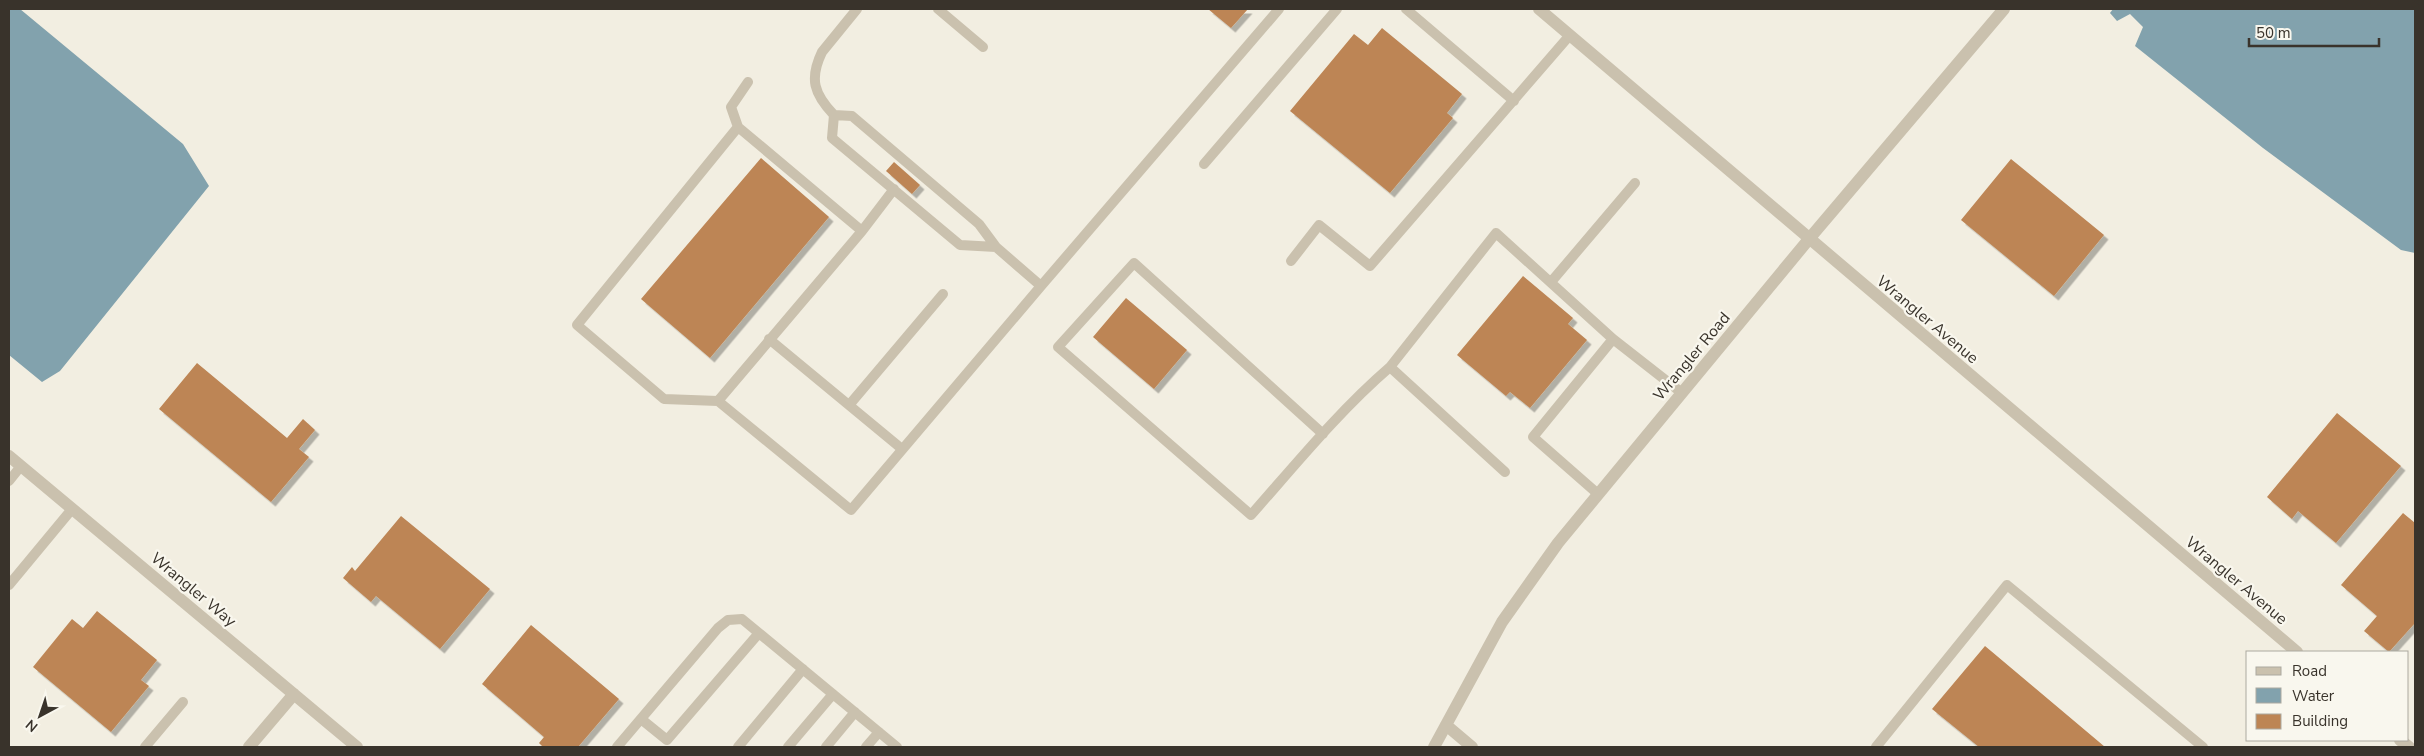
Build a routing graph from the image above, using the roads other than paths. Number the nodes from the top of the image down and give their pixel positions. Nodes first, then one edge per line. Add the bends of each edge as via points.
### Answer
1 (857, 9) edge
2 (938, 9) edge
3 (1279, 9) edge
4 (1337, 9) edge
5 (1406, 9) edge
6 (1539, 9) edge
7 (2004, 9) edge
8 (1570, 35) junction
9 (983, 47) dead end
10 (748, 82) dead end
11 (1514, 101) junction
12 (834, 115) junction
13 (738, 127) junction
14 (1204, 164) dead end
15 (1635, 182) dead end
16 (894, 189) junction
17 (862, 231) junction
18 (1809, 239) junction
19 (996, 247) junction
20 (1291, 261) dead end
21 (1552, 282) junction
22 (1041, 286) junction
23 (943, 294) dead end
24 (769, 339) junction
25 (1613, 339) junction
26 (1390, 366) junction
27 (1682, 393) junction
28 (718, 401) junction
29 (850, 404) junction
30 (1323, 434) junction
31 (902, 449) junction
32 (9, 456) edge
33 (20, 466) junction
34 (1506, 472) dead end
35 (9, 481) edge
36 (1598, 494) junction
37 (72, 509) junction
38 (9, 585) edge
39 (759, 633) junction
40 (2295, 651) edge
41 (803, 669) junction
42 (294, 694) junction
43 (833, 694) junction
44 (182, 702) dead end
45 (855, 712) junction
46 (641, 719) junction
47 (1446, 726) junction
48 (879, 732) junction
49 (145, 747) edge
50 (249, 747) edge
51 (358, 747) edge
52 (617, 747) edge
53 (738, 747) edge
54 (788, 747) edge
55 (826, 747) edge
56 (866, 747) edge
57 (897, 747) edge
58 (1434, 747) edge
59 (1472, 747) edge
60 (1876, 747) edge
61 (2203, 747) edge

1 - 12 lane via 822,52 814,75 822,103
2 - 9 lane
3 - 22 lane
4 - 14 lane
5 - 11 lane
6 - 8 street, Wrangler Avenue
7 - 18 street, Wrangler Road
8 - 11 lane
8 - 18 street, Wrangler Avenue
10 - 13 lane via 731,107
11 - 20 lane via 1370,266 1319,225
12 - 16 lane via 832,138
12 - 19 lane via 852,116 979,224
13 - 17 lane
13 - 28 lane via 577,325 664,398
15 - 21 lane
16 - 17 lane
16 - 19 lane via 960,245
17 - 24 lane
18 - 27 street, Wrangler Road
18 - 40 street, Wrangler Avenue
19 - 22 lane
21 - 25 lane
21 - 26 lane via 1496,233
22 - 31 lane
23 - 29 lane
24 - 28 lane
24 - 29 lane
25 - 27 lane
25 - 36 lane via 1533,437
26 - 30 lane via 1355,397
26 - 34 lane
27 - 36 street, Wrangler Road
28 - 31 lane via 851,510
29 - 31 lane
30 - 30 lane via 1134,263 1058,347 1251,515
32 - 33 street, Wrangler Way
33 - 35 lane
33 - 37 street, Wrangler Way
36 - 47 street, Wrangler Road via 1558,543 1502,622
37 - 38 lane
37 - 42 street, Wrangler Way
39 - 41 lane
39 - 46 lane via 742,619 728,620
39 - 46 lane via 668,740
41 - 43 lane
41 - 53 lane
42 - 50 street
42 - 51 street, Wrangler Way
43 - 45 lane
43 - 54 lane
44 - 49 lane
45 - 48 lane
45 - 55 lane
46 - 52 lane
47 - 58 street, Wrangler Road
47 - 59 street
48 - 56 lane
48 - 57 lane
60 - 61 lane via 2006,585

